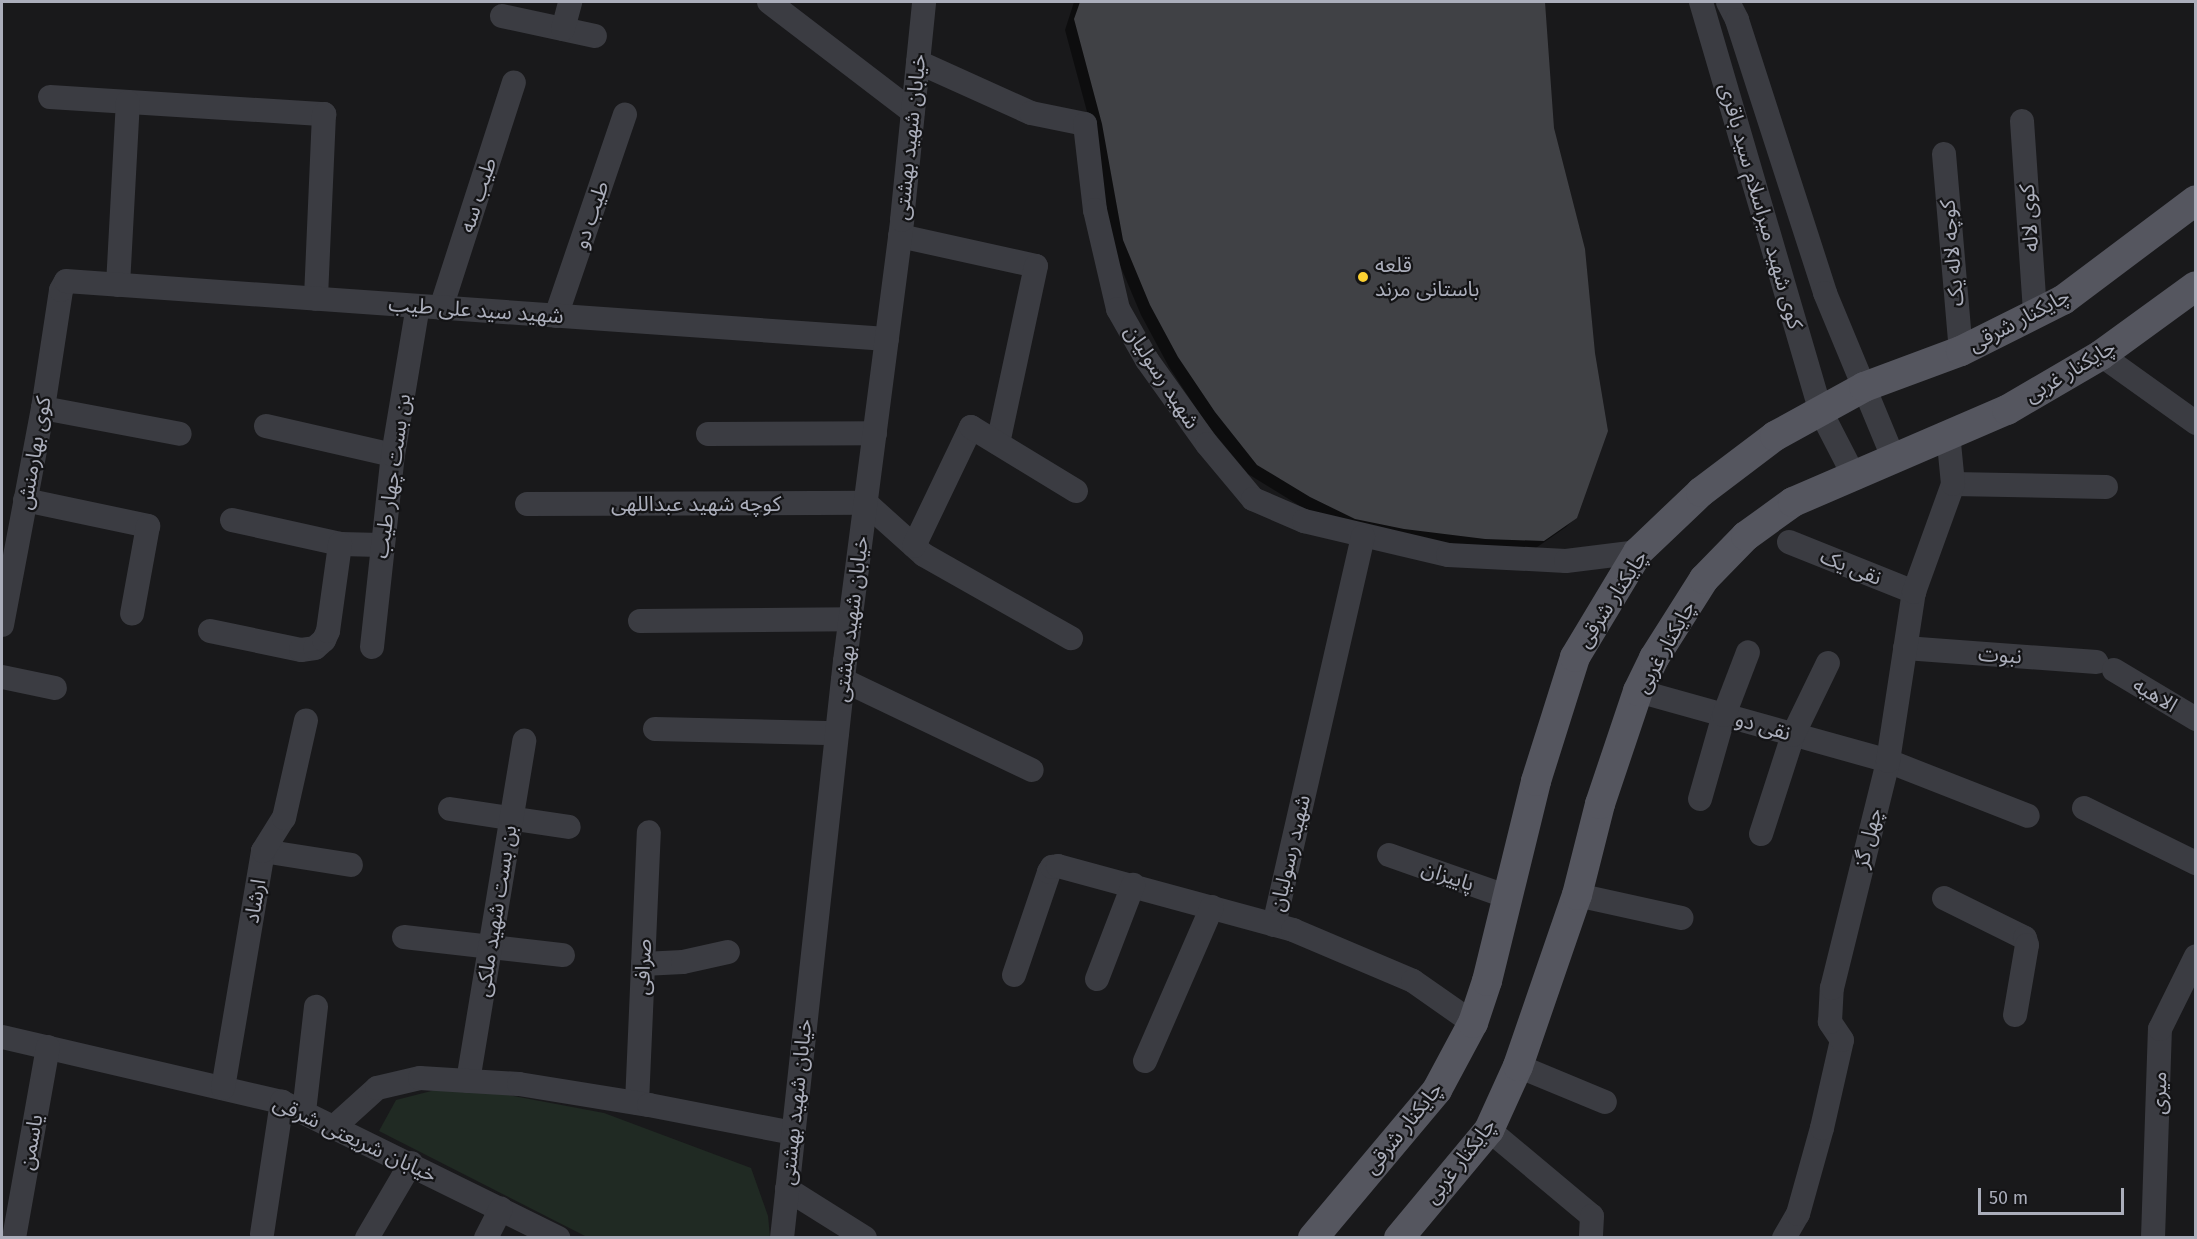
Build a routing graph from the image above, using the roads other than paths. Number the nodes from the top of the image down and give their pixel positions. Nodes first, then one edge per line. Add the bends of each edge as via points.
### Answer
1 (570, 2) edge
2 (769, 2) edge
3 (924, 2) edge
4 (1701, 2) edge
5 (1728, 2) edge
6 (502, 16) dead end
7 (563, 29) junction
8 (596, 36) dead end
9 (918, 63) junction
10 (514, 82) dead end
11 (50, 97) dead end
12 (128, 102) junction
13 (913, 112) junction
14 (625, 114) dead end
15 (2022, 121) dead end
16 (1944, 154) dead end
17 (2196, 200) edge
18 (900, 236) junction
19 (66, 281) joint
20 (118, 285) junction
21 (2196, 285) edge
22 (316, 299) junction
23 (430, 307) junction
24 (2035, 314) junction
25 (556, 316) junction
26 (887, 339) junction
27 (1960, 351) junction
28 (2101, 355) junction
29 (1864, 387) junction
30 (43, 408) junction
31 (1821, 412) junction
32 (2196, 423) edge
33 (266, 426) dead end
34 (875, 433) junction
35 (1948, 433) junction
36 (180, 434) dead end
37 (708, 434) dead end
38 (998, 443) junction
39 (393, 455) junction
40 (1893, 457) junction
41 (1854, 476) junction
42 (1953, 484) junction
43 (2106, 487) dead end
44 (1076, 491) dead end
45 (25, 500) junction
46 (527, 504) dead end
47 (866, 504) junction
48 (232, 520) dead end
49 (1363, 536) junction
50 (1789, 542) dead end
51 (340, 544) junction
52 (381, 545) junction
53 (914, 546) junction
54 (1638, 552) junction
55 (1914, 592) junction
56 (132, 614) dead end
57 (850, 619) junction
58 (640, 621) dead end
59 (2, 625) edge
60 (210, 631) dead end
61 (1071, 638) dead end
62 (372, 647) dead end
63 (1905, 648) junction
64 (1748, 652) dead end
65 (1828, 663) dead end
66 (2105, 666) joint
67 (2, 677) edge
68 (843, 680) junction
69 (55, 688) dead end
70 (1638, 691) junction
71 (1724, 715) junction
72 (2196, 719) edge
73 (306, 720) dead end
74 (655, 729) dead end
75 (837, 733) junction
76 (1793, 735) junction
77 (524, 741) dead end
78 (1887, 761) junction
79 (1032, 770) dead end
80 (1700, 799) dead end
81 (2084, 808) dead end
82 (450, 809) dead end
83 (2028, 816) dead end
84 (511, 818) junction
85 (569, 827) dead end
86 (649, 832) dead end
87 (1761, 834) dead end
88 (263, 851) junction
89 (1389, 855) dead end
90 (2196, 864) edge
91 (351, 865) dead end
92 (1133, 885) junction
93 (1577, 895) junction
94 (1508, 897) junction
95 (1944, 898) dead end
96 (1212, 907) junction
97 (1682, 918) dead end
98 (1274, 924) junction
99 (404, 937) dead end
100 (490, 946) junction
101 (728, 952) dead end
102 (563, 955) dead end
103 (2196, 956) edge
104 (643, 964) junction
105 (1014, 975) dead end
106 (1096, 979) dead end
107 (316, 1007) dead end
108 (2015, 1015) dead end
109 (1473, 1023) junction
110 (2, 1037) edge
111 (48, 1047) junction
112 (1145, 1061) dead end
113 (1518, 1066) junction
114 (468, 1081) junction
115 (223, 1088) junction
116 (282, 1102) junction
117 (1605, 1102) dead end
118 (638, 1103) junction
119 (304, 1112) junction
120 (334, 1127) junction
121 (1490, 1130) junction
122 (793, 1133) junction
123 (411, 1163) junction
124 (787, 1189) junction
125 (501, 1209) junction
126 (262, 1234) dead end
127 (14, 1238) edge
128 (367, 1238) edge
129 (486, 1238) edge
130 (558, 1238) edge
131 (782, 1238) edge
132 (865, 1238) edge
133 (1313, 1238) edge
134 (1399, 1238) edge
135 (1591, 1238) edge
136 (1784, 1238) edge
137 (2153, 1238) edge

1 - 7 street
2 - 13 street
3 - 9 street, خیابان شهید بهشتی
4 - 31 street, کوی شهید میراسلام سید باقری
5 - 29 street, کوی شهید میراسلام سید باقری via 1825,294
6 - 7 street
7 - 8 street
9 - 13 street, خیابان شهید بهشتی
9 - 49 street, شهید رسولیان via 1031,113 1085,124 1095,210 1118,309 1147,360 1207,444 1253,499 1304,521
10 - 23 street, طیب سه
11 - 12 street
12 - 20 street
12 - 22 street via 324,114
13 - 18 street, خیابان شهید بهشتی
14 - 25 street, طیب دو
15 - 24 street, کوی لاله
16 - 27 street, کوچه لاله یک
17 - 24 main road, چایکنار شرقی via 2063,300
18 - 26 street, خیابان شهید بهشتی
18 - 38 street via 1036,266
19 - 20 street, شهید سید علی طیب
19 - 30 street, کوی بهارمنش via 61,290
20 - 22 street, شهید سید علی طیب
21 - 28 main road, چایکنار غربی
22 - 23 street, شهید سید علی طیب
23 - 25 street, شهید سید علی طیب
23 - 39 street, بن بست چهار طیب
24 - 27 main road, چایکنار شرقی
25 - 26 street, شهید سید علی طیب
26 - 34 street, خیابان شهید بهشتی
27 - 29 main road, چایکنار شرقی
28 - 32 street
28 - 35 main road, چایکنار غربی via 2007,410
29 - 31 main road, چایکنار شرقی
29 - 40 street, کوی شهید میراسلام سید باقری
30 - 36 street
30 - 45 street, کوی بهارمنش
31 - 41 street, کوی شهید میراسلام سید باقری
31 - 54 main road, چایکنار شرقی via 1775,436 1701,492
33 - 39 street
34 - 37 street
34 - 47 street, خیابان شهید بهشتی
35 - 40 main road, چایکنار غربی
35 - 42 street, چهل گز
38 - 44 street
38 - 53 street via 971,428
39 - 52 street, بن بست چهار طیب
40 - 41 main road, چایکنار غربی
41 - 70 main road, چایکنار غربی via 1793,502 1746,536 1704,579
42 - 43 street
42 - 55 street, چهل گز
45 - 56 street via 148,526
45 - 59 street, کوی بهارمنش
46 - 47 street, کوچه شهید عبداللهی
47 - 53 street
47 - 57 street, خیابان شهید بهشتی
48 - 51 street
49 - 54 street, شهید رسولیان via 1448,555 1566,561
49 - 98 street, شهید رسولیان
50 - 55 street, نقی یک
51 - 52 street
51 - 60 street via 327,631 315,648 301,650
52 - 62 street, بن بست چهار طیب
53 - 61 street
54 - 94 main road, چایکنار شرقی via 1575,657 1536,781
55 - 63 street, چهل گز
57 - 58 street
57 - 68 street, خیابان شهید بهشتی
63 - 66 street, نبوت
63 - 78 street, چهل گز
64 - 71 street
65 - 76 street
66 - 72 street, الاهیه
67 - 69 street
68 - 75 street, خیابان شهید بهشتی
68 - 79 street
70 - 71 street, نقی دو
70 - 93 main road, چایکنار غربی via 1600,804
71 - 76 street, نقی دو
71 - 80 street
73 - 88 street, ارشاد via 284,818
74 - 75 street
75 - 122 street, خیابان شهید بهشتی
76 - 78 street, نقی دو
76 - 87 street
77 - 84 street, بن بست شهید ملکی
78 - 83 street, نقی دو
78 - 136 street, چهل گز via 1832,988 1830,1022 1842,1040 1798,1214
81 - 90 street
82 - 84 street
84 - 85 street
84 - 100 street, بن بست شهید ملکی
86 - 104 street, صرافی
88 - 91 street
88 - 115 street, ارشاد
89 - 94 street, پاییزان
92 - 96 street, شهید رسولیان
92 - 105 street, شهید رسولیان via 1052,867
92 - 106 street
93 - 97 street
93 - 113 main road, چایکنار غربی
94 - 109 main road, چایکنار شرقی
95 - 108 street via 2025,938
96 - 98 street, شهید رسولیان
96 - 112 street
98 - 109 street, شهید رسولیان via 1413,981
99 - 100 street
100 - 102 street
100 - 114 street, بن بست شهید ملکی
101 - 104 street via 683,962
103 - 137 street, میری via 2160,1029
104 - 118 street, صرافی
107 - 119 street
109 - 133 main road, چایکنار شرقی via 1437,1090
110 - 111 street, خیابان شریعتی شرقی
111 - 115 street, خیابان شریعتی شرقی
111 - 127 street, یاسمن
113 - 117 street
113 - 121 main road, چایکنار غربی
114 - 118 street via 519,1084
114 - 120 street via 420,1078 377,1088
115 - 116 street, خیابان شریعتی شرقی
116 - 119 street, خیابان شریعتی شرقی
116 - 126 street
118 - 122 street
119 - 120 street, خیابان شریعتی شرقی
120 - 123 street, خیابان شریعتی شرقی
121 - 134 main road, چایکنار غربی
121 - 135 street via 1592,1216
122 - 124 street, خیابان شهید بهشتی
123 - 125 street, خیابان شریعتی شرقی
123 - 128 street
124 - 131 street, خیابان شهید بهشتی
124 - 132 street
125 - 129 street
125 - 130 street, خیابان شریعتی شرقی

